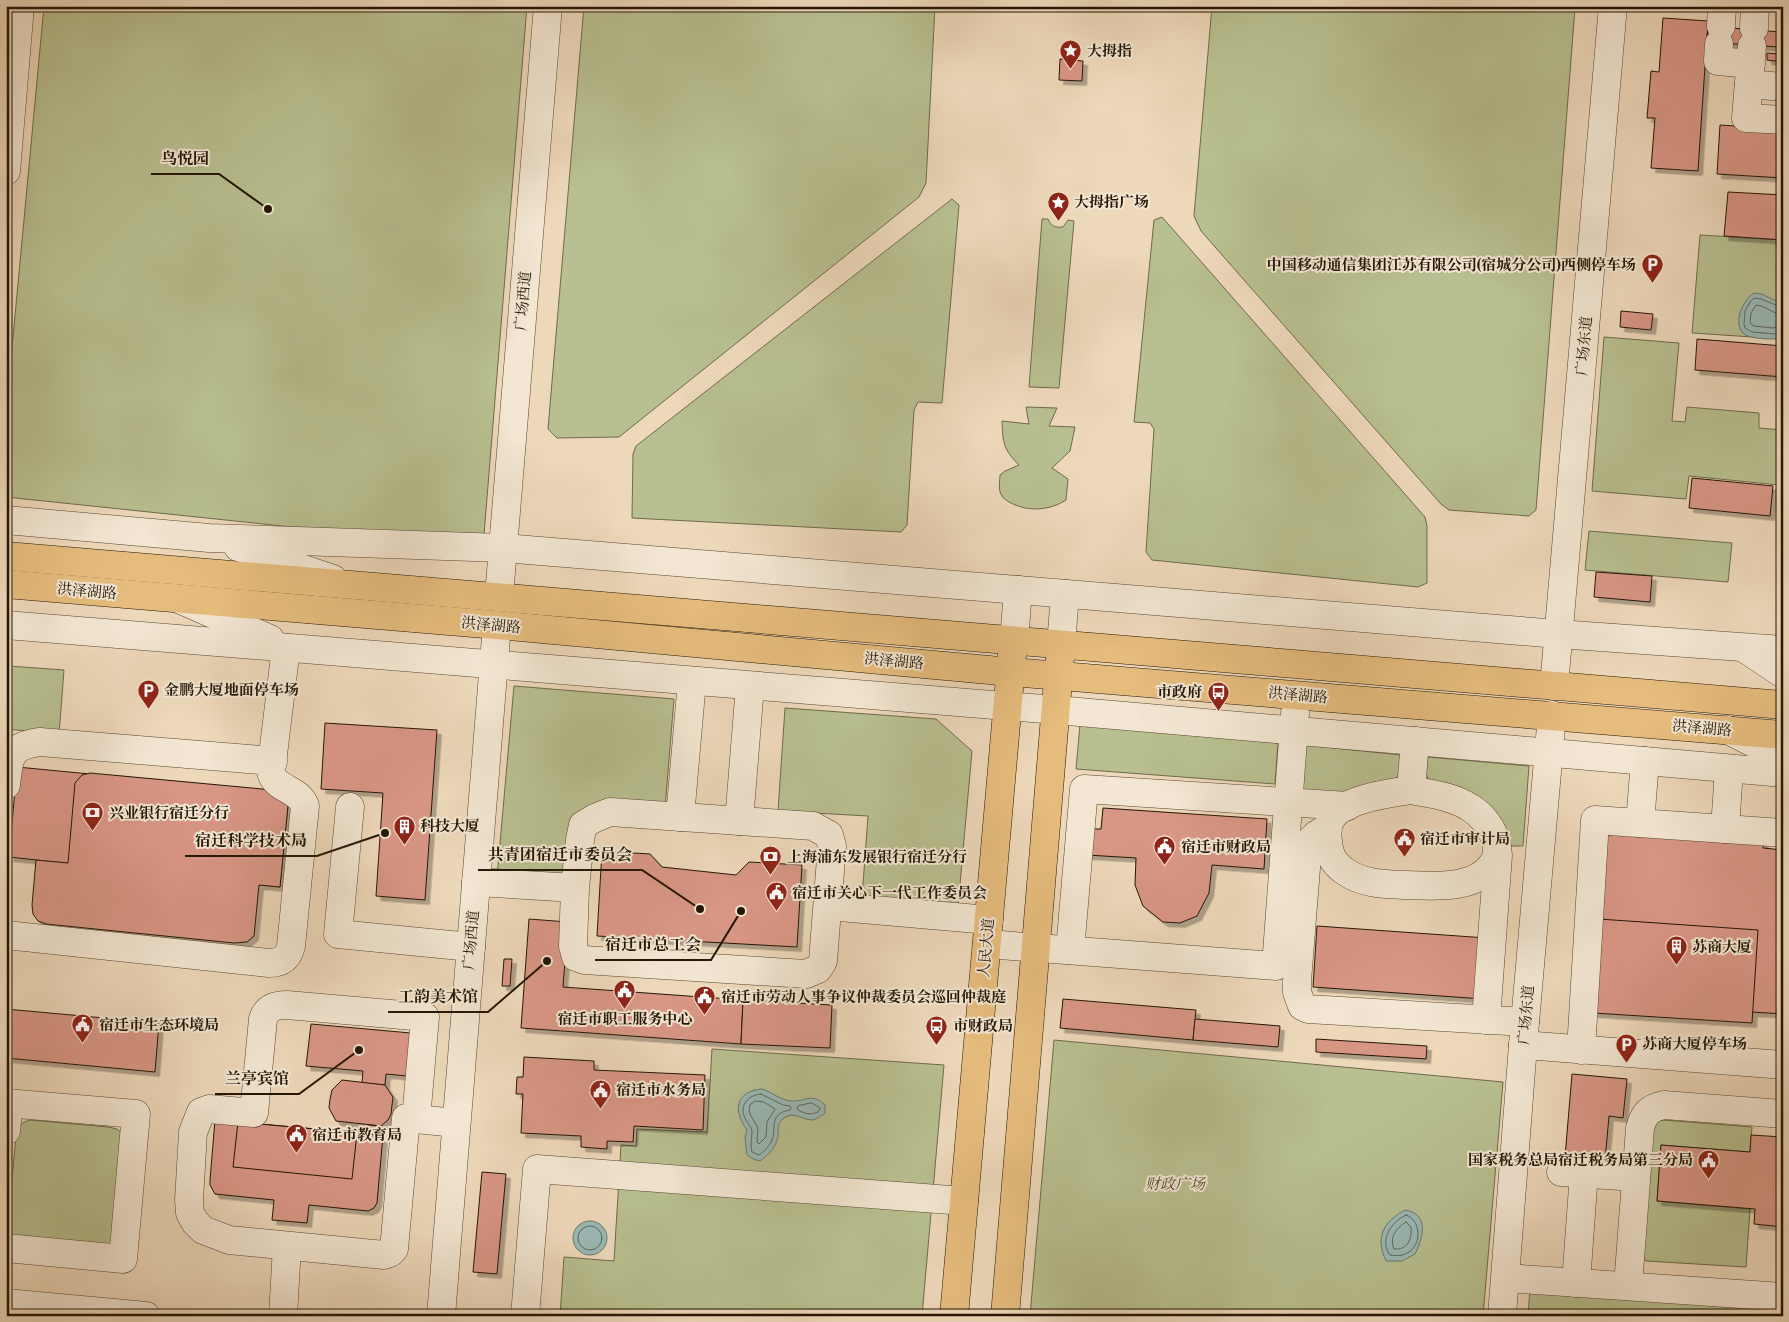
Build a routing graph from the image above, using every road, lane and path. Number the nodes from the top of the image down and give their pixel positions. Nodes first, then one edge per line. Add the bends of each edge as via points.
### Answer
1 (20, 6) edge
2 (548, 6) edge
3 (1613, 6) edge
4 (1721, 25) edge
5 (1752, 46) edge
6 (1783, 87) edge
7 (1783, 120) edge
8 (6, 172) edge
9 (6, 520) edge
10 (208, 538) junction
11 (503, 548) junction
12 (6, 556) edge
13 (6, 584) edge
14 (350, 584) junction
15 (1018, 590) junction
16 (1065, 594) junction
17 (499, 596) junction
18 (178, 598) junction
19 (6, 625) edge
20 (497, 625) junction
21 (1558, 634) junction
22 (1014, 641) junction
23 (1061, 645) junction
24 (1743, 647) junction
25 (287, 648) junction
26 (1783, 650) edge
27 (494, 664) junction
28 (1011, 672) junction
29 (1783, 674) edge
30 (1059, 676) junction
31 (692, 681) junction
32 (750, 686) junction
33 (1554, 686) junction
34 (1296, 695) junction
35 (1783, 705) edge
36 (1008, 706) junction
37 (1056, 710) junction
38 (1552, 715) junction
39 (1295, 730) junction
40 (1728, 730) junction
41 (1783, 735) edge
42 (1415, 741) junction
43 (1548, 753) junction
44 (1783, 758) edge
45 (272, 761) junction
46 (1645, 761) junction
47 (1729, 769) junction
48 (1783, 774) edge
49 (6, 785) edge
50 (1411, 790) junction
51 (1289, 803) junction
52 (1348, 806) junction
53 (350, 807) dead end
54 (680, 817) junction
55 (739, 821) junction
56 (1640, 823) junction
57 (1327, 828) junction
58 (1725, 829) junction
59 (1783, 833) edge
60 (1498, 855) junction
61 (476, 882) junction
62 (576, 888) junction
63 (828, 906) junction
64 (988, 932) junction
65 (6, 934) edge
66 (471, 947) junction
67 (1036, 948) junction
68 (1070, 950) junction
69 (1486, 1020) junction
70 (1524, 1034) junction
71 (1581, 1050) junction
72 (1783, 1065) edge
73 (8, 1103) edge
74 (1783, 1114) edge
75 (416, 1119) junction
76 (456, 1123) junction
77 (6, 1131) edge
78 (1636, 1177) junction
79 (964, 1201) junction
80 (288, 1246) junction
81 (6, 1248) edge
82 (1506, 1278) junction
83 (1576, 1282) junction
84 (1628, 1286) junction
85 (1783, 1297) edge
86 (6, 1303) edge
87 (146, 1316) edge
88 (283, 1316) edge
89 (441, 1316) edge
90 (525, 1316) edge
91 (954, 1316) edge
92 (1005, 1316) edge
93 (1502, 1316) edge

1 - 8 street
2 - 11 street, 广场西道
3 - 21 street, 广场东道
4 - 5 street via 1718,61
5 - 6 street
5 - 7 street via 1746,118
9 - 10 street
10 - 11 street
10 - 14 street
11 - 15 street
11 - 17 street, 广场西道
12 - 14 main road, 洪泽湖路
13 - 18 main road, 洪泽湖路
14 - 17 main road, 洪泽湖路
15 - 16 street
15 - 22 street
16 - 21 street
16 - 23 street
17 - 22 main road, 洪泽湖路
18 - 20 main road, 洪泽湖路
18 - 25 street
19 - 25 street
20 - 27 street, 广场西道
20 - 28 main road, 洪泽湖路
21 - 24 street
21 - 33 street, 广场东道
22 - 23 main road, 洪泽湖路
22 - 28 main road, 人民大道
23 - 30 main road
23 - 33 main road, 洪泽湖路
24 - 26 street
24 - 29 street
25 - 27 street
25 - 45 street
27 - 31 street
27 - 61 street, 广场西道
28 - 30 main road, 洪泽湖路
28 - 36 main road, 人民大道
30 - 34 main road, 洪泽湖路
30 - 37 main road
31 - 32 street
31 - 54 street
32 - 36 street
32 - 55 street
33 - 35 main road, 洪泽湖路
34 - 38 main road, 洪泽湖路
34 - 39 street
36 - 37 street
36 - 64 main road, 人民大道
37 - 39 street
37 - 67 main road
38 - 40 main road, 洪泽湖路
38 - 43 street, 广场东道
39 - 42 street
39 - 51 street
40 - 41 main road, 洪泽湖路
40 - 44 street
42 - 43 street
42 - 50 street
43 - 46 street
43 - 70 street, 广场东道
45 - 49 street via 40,742 17,748 10,756
45 - 65 street via 272,778 300,797 305,806 292,946 282,961 270,963
46 - 47 street
46 - 56 street
47 - 48 street
47 - 58 street
50 - 52 street via 1376,795
50 - 60 street via 1446,797 1482,816 1497,842
51 - 52 street
51 - 68 street via 1084,789
51 - 68 street via 1276,966
52 - 57 street via 1335,814
53 - 66 street via 338,934
54 - 55 street
54 - 62 street via 610,812 583,825
55 - 63 street via 813,826 829,835 832,846
56 - 58 street
56 - 71 street via 1595,820
57 - 60 street via 1332,860 1350,875 1375,884 1451,885 1481,876
57 - 69 street via 1308,843 1297,981 1302,1006 1308,1009
58 - 59 street
60 - 69 street
61 - 62 street
61 - 66 street, 广场西道
62 - 63 street via 573,946 576,957 584,960 806,974 818,969 823,961
63 - 64 street
64 - 67 street
64 - 79 main road, 人民大道
66 - 76 street, 广场西道
67 - 68 street
67 - 92 main road
69 - 70 street
70 - 71 street
70 - 82 street, 广场东道
71 - 72 street
73 - 77 street
73 - 81 street via 136,1114 123,1259
74 - 78 street via 1664,1105 1654,1107 1643,1116
75 - 76 street
75 - 80 street via 406,1118 394,1249 390,1253
75 - 80 street via 425,1017 287,1005 274,1006 265,1013 254,1113 209,1109 201,1112 193,1132 188,1200 195,1222 218,1237
76 - 89 street, 广场西道
78 - 83 street via 1572,1173
78 - 84 street
79 - 90 street via 537,1170
79 - 91 main road, 人民大道
80 - 88 street
82 - 83 street
82 - 93 street, 广场东道
83 - 84 street
84 - 85 street
86 - 87 street

